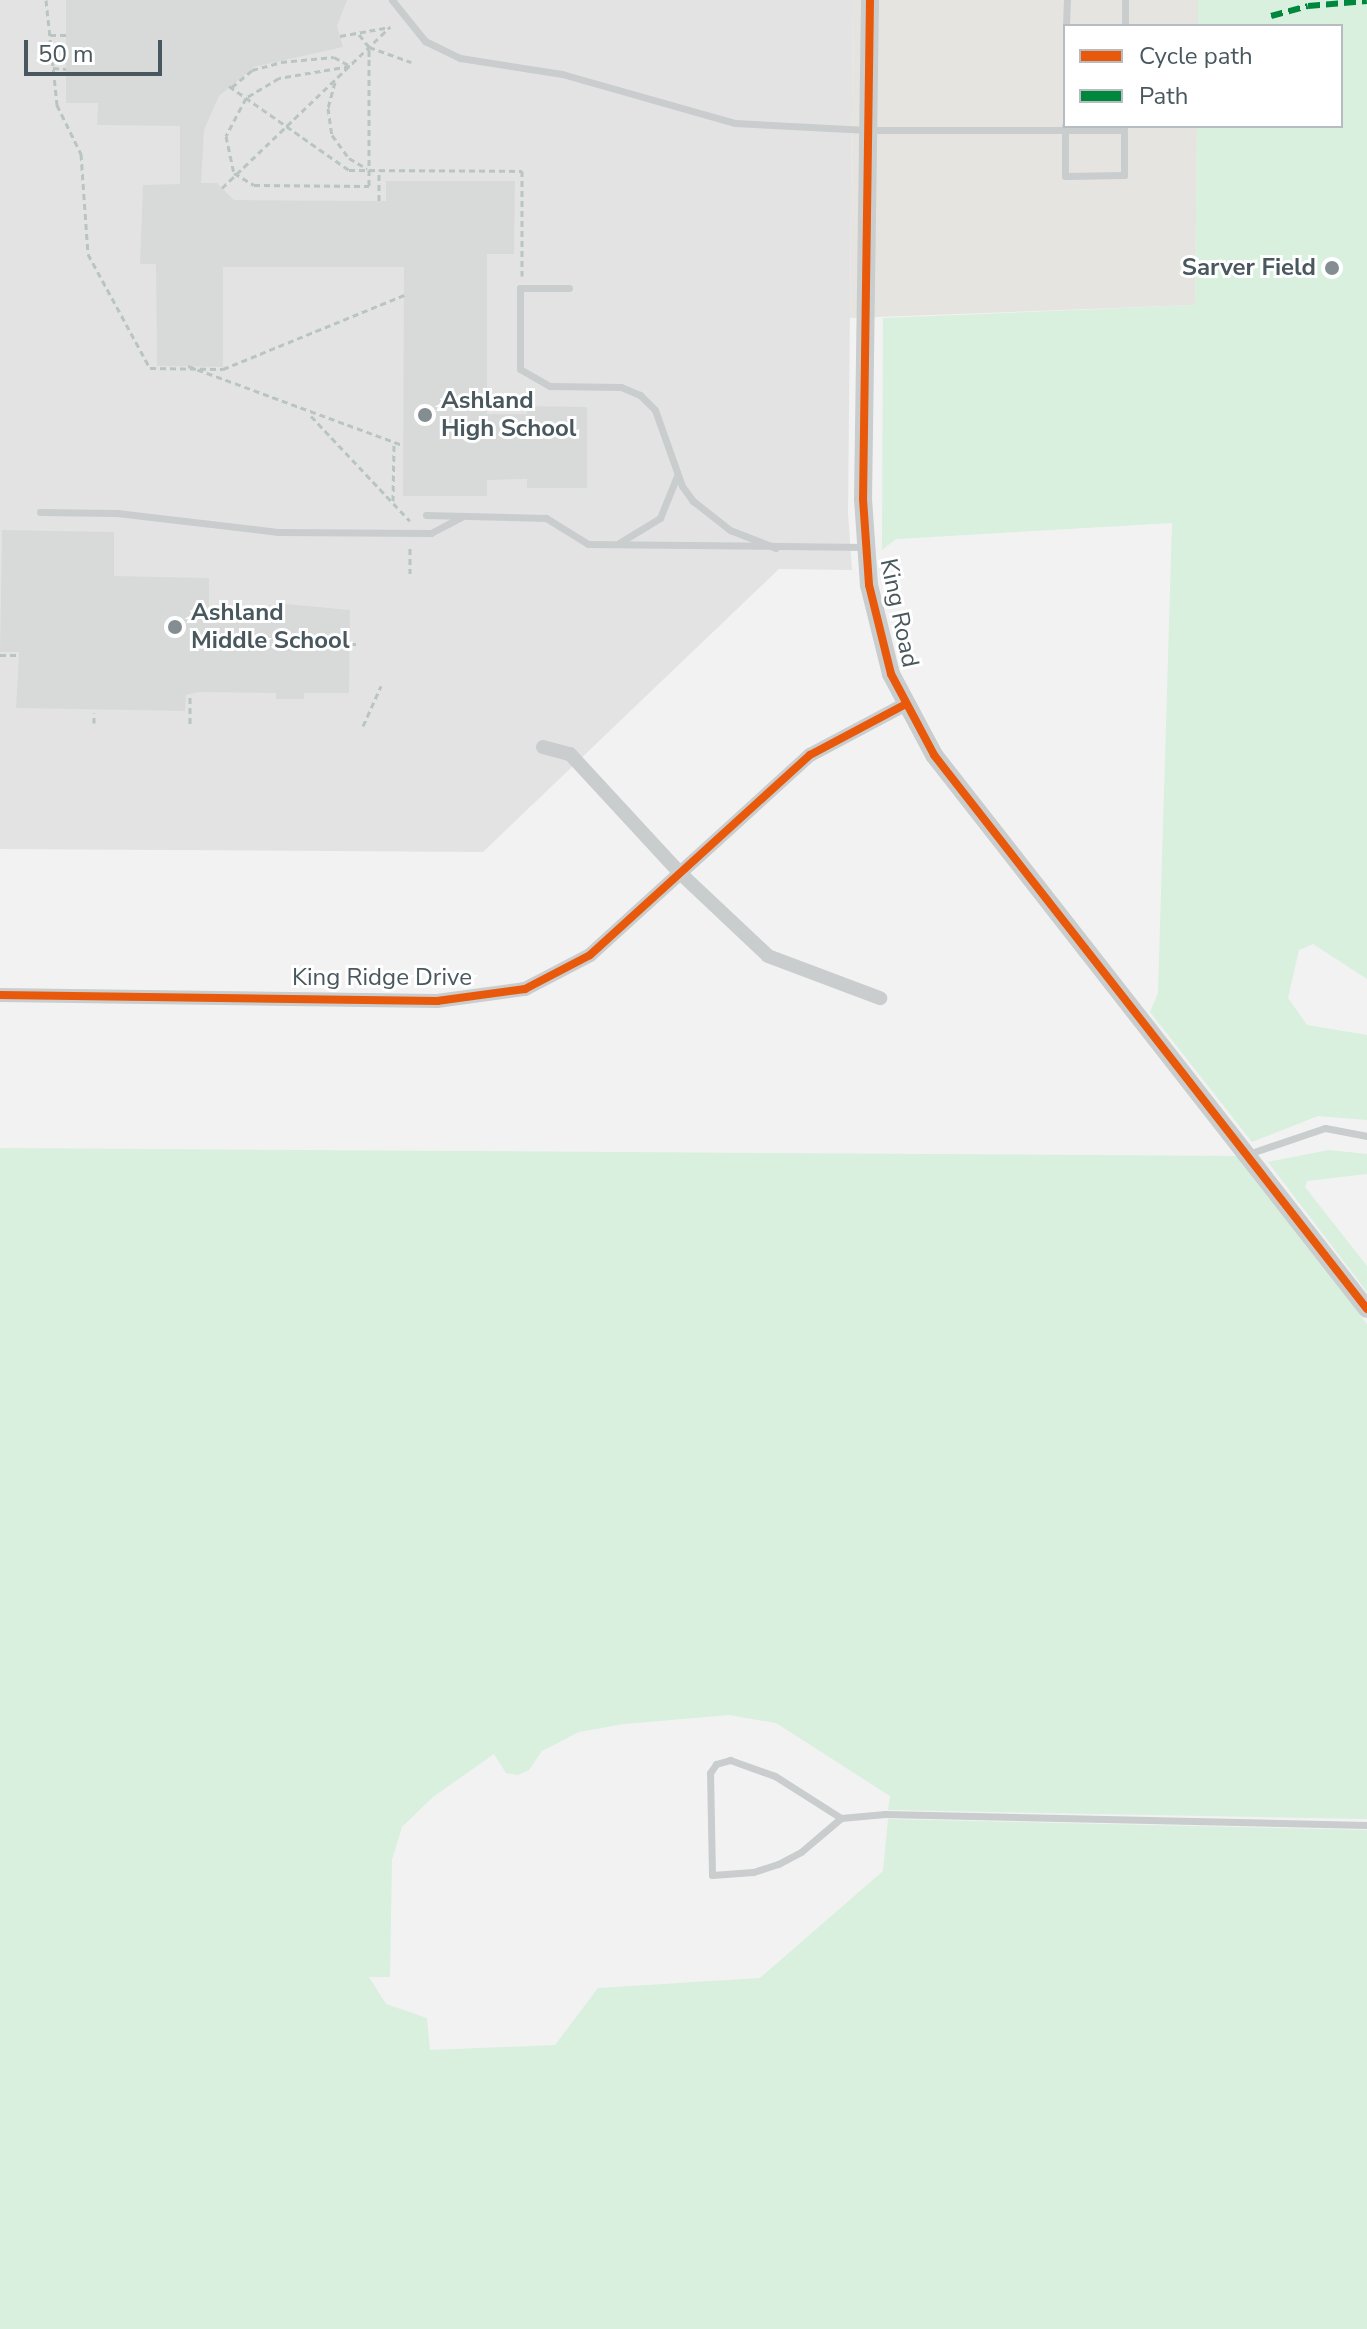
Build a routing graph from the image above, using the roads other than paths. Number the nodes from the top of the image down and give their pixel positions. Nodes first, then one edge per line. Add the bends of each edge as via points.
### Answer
1 (392, 0) edge
2 (870, 0) edge
3 (1067, 0) edge
4 (1125, 0) edge
5 (1066, 24) edge
6 (1125, 24) edge
7 (1065, 128) edge
8 (1124, 128) edge
9 (868, 130) junction
10 (569, 288) dead end
11 (678, 474) junction
12 (40, 512) dead end
13 (426, 515) dead end
14 (463, 516) junction
15 (614, 545) junction
16 (865, 547) junction
17 (776, 548) junction
18 (904, 705) junction
19 (543, 747) dead end
20 (679, 872) junction
21 (0, 995) edge
22 (880, 998) dead end
23 (1367, 1136) edge
24 (1253, 1157) junction
25 (1367, 1309) edge
26 (841, 1818) junction
27 (1367, 1825) edge

1 - 9 lane via 425,41 460,58 562,74 735,123
2 - 9 street, King Road
3 - 5 lane
4 - 6 lane
7 - 8 lane
7 - 8 lane via 1065,176 1124,175
7 - 9 lane
9 - 16 street, King Road
10 - 11 lane via 520,288 520,369 550,386 621,387 640,395 655,410
11 - 15 lane via 673,497 660,518
11 - 17 lane via 708,514 751,540
12 - 14 lane via 117,513 278,532 431,533
13 - 14 lane
14 - 15 lane via 546,518 588,544
15 - 17 lane
16 - 17 lane
16 - 18 street, King Road via 874,616
18 - 20 street, King Ridge Drive via 810,755
18 - 24 street, King Road via 975,809
19 - 20 street via 570,754
20 - 21 street, King Ridge Drive via 590,955 554,977 495,996 437,1001
20 - 22 street via 768,956
23 - 24 lane via 1325,1128
24 - 25 street, King Road
26 - 26 lane via 778,1864 712,1875 710,1773 716,1764 730,1760 751,1765
26 - 27 lane via 885,1814

